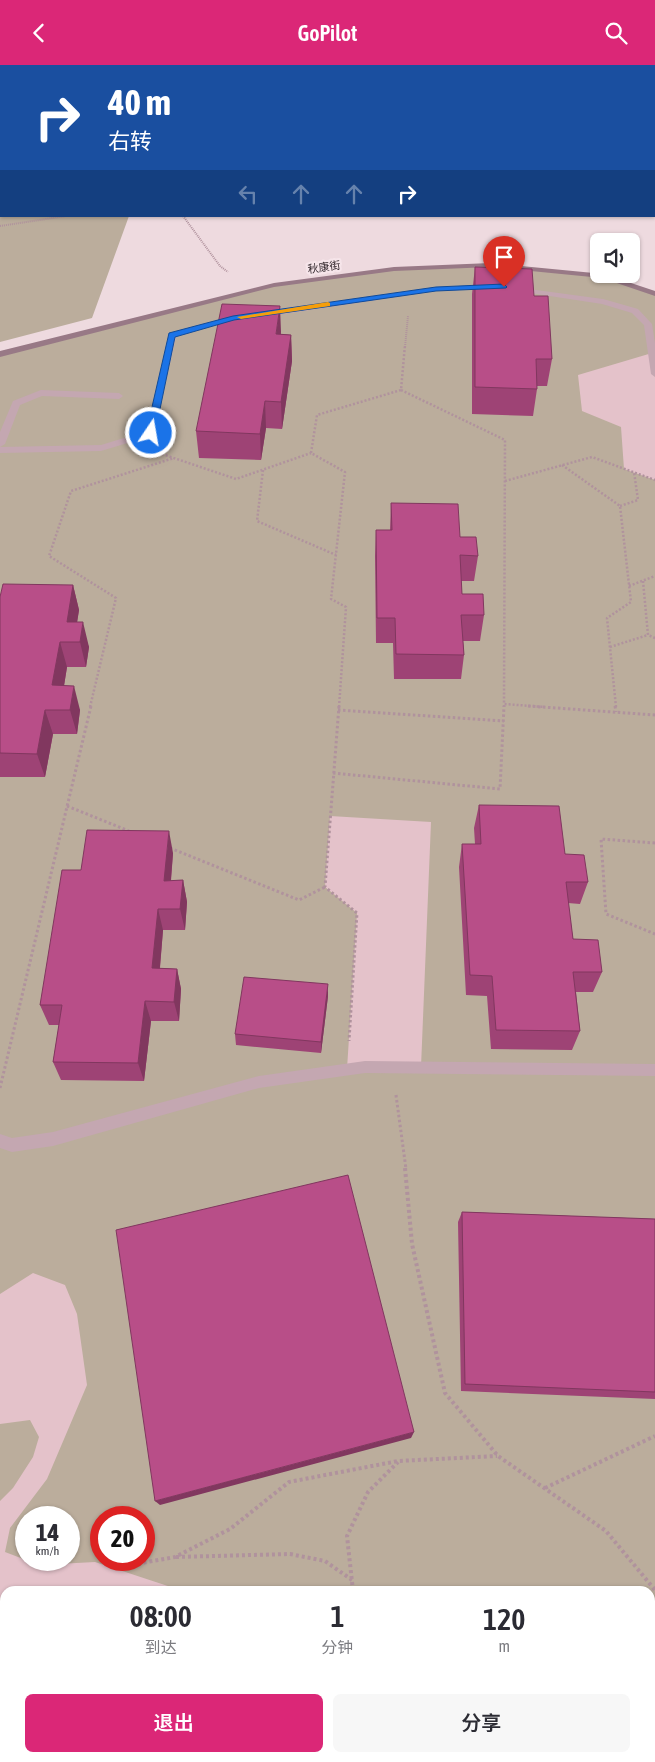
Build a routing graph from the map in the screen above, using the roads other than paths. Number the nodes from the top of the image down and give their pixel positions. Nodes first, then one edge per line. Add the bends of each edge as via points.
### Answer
1 (655, 294) edge
2 (253, 315) edge
3 (243, 317) edge
4 (0, 354) edge
5 (655, 374) edge
6 (119, 396) dead end
7 (0, 444) edge
8 (0, 450) edge
9 (655, 1070) edge
10 (0, 1141) edge

1 - 4 street, 秋康街 via 603,276 491,265 394,269 274,285
2 - 5 lane via 436,289 504,287 603,302 635,311 648,323
3 - 8 lane via 172,335 151,433 101,448
6 - 7 lane via 41,393 16,403
9 - 10 lane via 347,1069 259,1082 53,1139 12,1145

